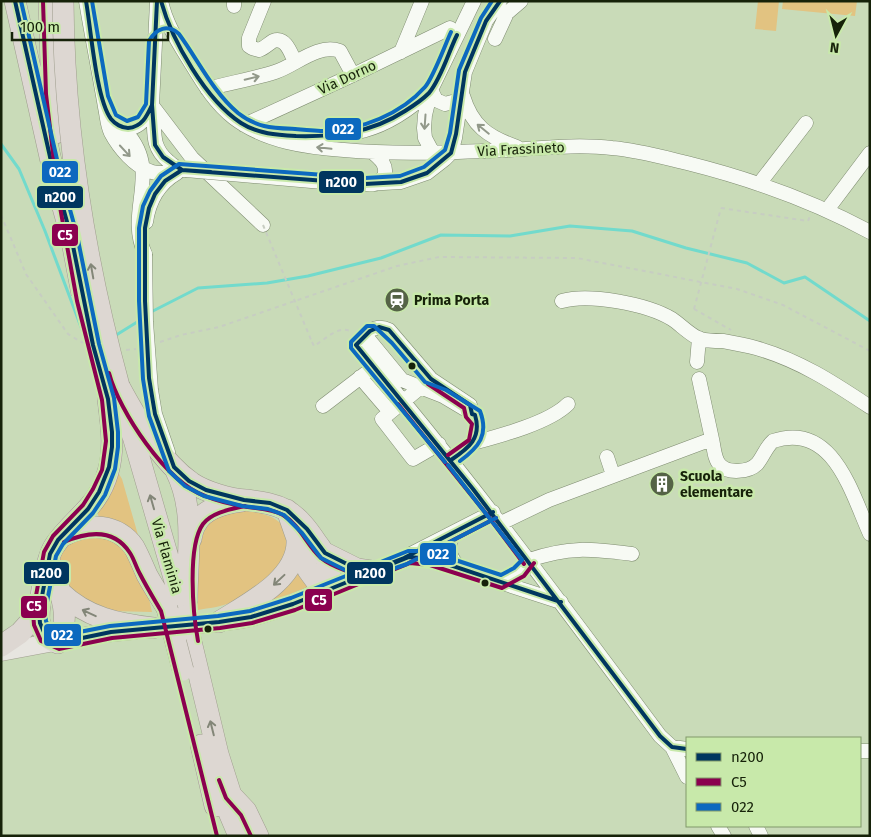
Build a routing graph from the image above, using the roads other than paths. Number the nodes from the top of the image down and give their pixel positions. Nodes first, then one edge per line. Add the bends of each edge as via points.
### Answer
1 (14, 1) edge
2 (48, 1) edge
3 (63, 1) edge
4 (86, 1) edge
5 (156, 1) edge
6 (161, 1) edge
7 (264, 1) edge
8 (422, 1) edge
9 (474, 1) edge
10 (500, 1) edge
11 (521, 1) edge
12 (450, 28) dead end
13 (175, 38) junction
14 (495, 39) dead end
15 (155, 42) junction
16 (402, 52) junction
17 (295, 62) junction
18 (353, 75) junction
19 (207, 89) junction
20 (431, 90) junction
21 (462, 93) junction
22 (152, 99) junction
23 (106, 108) junction
24 (806, 123) dead end
25 (244, 124) junction
26 (121, 127) junction
27 (264, 134) junction
28 (521, 149) junction
29 (372, 152) junction
30 (433, 152) junction
31 (451, 152) junction
32 (870, 153) edge
33 (143, 168) junction
34 (184, 170) junction
35 (374, 184) junction
36 (759, 184) junction
37 (821, 208) junction
38 (263, 226) road end
39 (870, 232) edge
40 (71, 236) junction
41 (145, 254) junction
42 (562, 300) dead end
43 (699, 338) junction
44 (697, 362) dead end
45 (374, 367) junction
46 (360, 377) junction
47 (699, 378) dead end
48 (426, 383) junction
49 (110, 389) junction
50 (403, 400) junction
51 (568, 404) dead end
52 (323, 406) dead end
53 (870, 408) edge
54 (390, 412) junction
55 (712, 439) junction
56 (473, 443) junction
57 (439, 444) junction
58 (607, 457) dead end
59 (451, 460) junction
60 (174, 467) junction
61 (613, 475) junction
62 (244, 500) junction
63 (287, 510) junction
64 (497, 518) junction
65 (455, 532) junction
66 (870, 534) edge
67 (62, 536) junction
68 (297, 537) junction
69 (189, 544) junction
70 (325, 553) junction
71 (632, 554) dead end
72 (404, 558) junction
73 (48, 560) junction
74 (529, 560) junction
75 (463, 569) junction
76 (371, 571) junction
77 (501, 582) junction
78 (329, 588) junction
79 (60, 592) junction
80 (561, 602) junction
81 (39, 612) junction
82 (182, 617) junction
83 (219, 622) junction
84 (153, 628) junction
85 (58, 643) junction
86 (1, 646) edge
87 (1, 652) edge
88 (190, 668) junction
89 (201, 745) junction
90 (672, 747) junction
91 (686, 749) edge
92 (686, 775) edge
93 (224, 836) edge
94 (239, 836) edge
95 (258, 836) edge

1 - 40 highway
2 - 40 highway via 52,93
49 -> 3 highway, bridge via 102,318 77,189 66,87
4 - 23 street
5 - 15 street
6 - 13 street, Via Frassineto
7 - 17 street via 249,38 249,46 259,50 274,41 281,41
8 - 16 street
9 - 20 street
10 - 21 street via 486,21 471,55
11 - 14 street via 507,13
12 - 16 street, Via Dorno
13 - 15 street via 165,34
13 - 19 street, Via Frassineto
15 - 22 street
16 - 18 street, Via Dorno
17 - 18 street via 328,49 340,51
19 -> 17 street via 275,72
18 - 25 street, Via Dorno
19 - 25 street, Via Frassineto via 225,110
20 - 21 street via 436,100 445,104 456,101
20 - 27 street via 394,118 362,132 327,137
20 -> 30 street via 424,128 425,138
28 -> 21 street via 478,126 467,110
21 - 31 street
22 - 26 street via 146,119 139,125
22 - 34 street via 155,145 168,161
22 - 38 street via 192,158
23 - 26 street via 111,119
23 -> 33 street via 114,138 124,152
24 - 36 street
25 - 27 street, Via Frassineto
26 - 33 street via 136,142
29 -> 27 street, Via Frassineto via 298,145
28 - 31 street, Via Frassineto
28 - 36 street, Via Frassineto via 586,146 628,149
29 - 30 street, Via Frassineto
29 - 35 street via 386,169 384,178
30 - 31 street, Via Frassineto
31 - 35 street via 434,168 416,178 393,184
32 - 37 street
33 - 34 street via 161,174
33 - 41 street via 139,231
34 - 35 street, bridge
34 - 41 street via 165,181 151,202 146,222
36 - 37 street, Via Frassineto
37 - 39 street, Via Frassineto
40 - 49 highway, bridge via 83,300
41 - 60 street, bridge via 151,390 155,414
42 - 43 street via 584,297 639,306 671,318
43 - 44 street
43 - 53 street via 737,343 797,363 828,379
45 - 46 street
45 - 48 street via 362,338 388,348
45 - 50 street
46 - 52 street
46 - 54 street
47 - 55 street
48 - 50 street
48 - 56 street via 476,415 478,425
49 - 60 highway
49 - 67 highway via 112,441 106,477 93,503
49 - 82 highway, Via Flaminia
50 - 54 street
50 - 57 street
51 - 56 street via 534,423
54 - 57 street via 382,419 414,459
55 - 61 street
55 - 66 street via 719,464 736,471 754,467 775,440 797,438 815,442 838,466
56 - 59 street
57 - 59 street
58 - 61 street
59 - 64 street
60 - 62 highway via 197,486
60 - 69 highway via 185,494
61 - 64 street
62 - 63 highway via 270,503
62 - 69 highway via 220,506 204,515 195,525
63 - 68 highway
63 - 70 highway
64 - 65 street
64 - 74 street
65 - 72 street
65 - 75 street via 449,542 449,552 452,560
67 - 73 highway
67 - 82 highway via 92,526 121,535 134,547 156,590
68 - 78 highway via 310,574
68 -> 83 highway via 295,558 286,573 262,594
69 - 82 highway
70 - 76 highway via 357,569
70 - 78 highway via 330,569
71 - 74 street via 574,549
72 - 75 street via 422,557
72 - 76 street
73 - 79 highway
73 - 81 highway
74 - 77 street via 518,574
74 - 80 street
75 - 77 street
76 - 78 street
77 - 80 street
78 - 83 main road via 266,613
84 -> 79 highway via 101,618 77,607
79 - 85 highway via 65,622
80 - 90 street via 660,736
81 - 85 highway via 46,637
81 - 86 highway via 17,636
82 - 88 highway, Via Flaminia, bridge
82 - 88 highway, Via Flaminia
83 - 84 main road
84 - 85 main road via 97,634
85 - 87 main road
88 - 89 highway, Via Flaminia
95 -> 88 highway, Via Flaminia via 246,811 231,795
89 - 93 highway
89 - 94 highway, Via Flaminia
90 - 91 street
90 - 92 street

